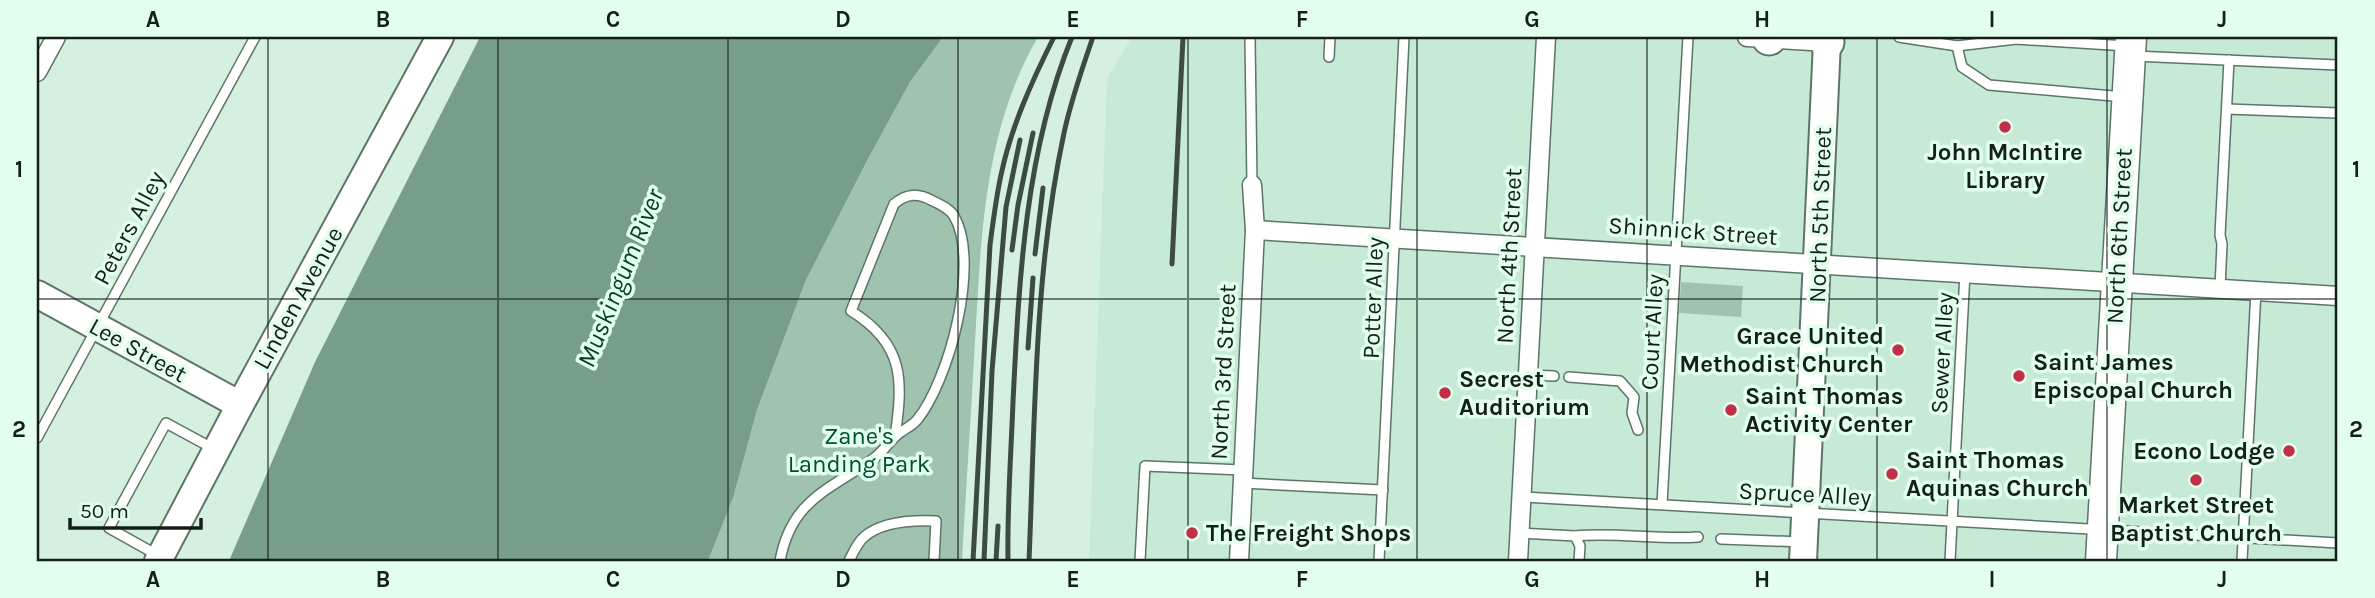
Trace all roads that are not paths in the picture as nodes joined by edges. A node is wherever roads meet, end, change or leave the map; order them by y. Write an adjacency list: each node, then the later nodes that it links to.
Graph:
1 (56, 37): 18 (street)
2 (255, 37): 34 (lane, Peters Alley)
3 (440, 37): 38 (main road, Linden Avenue)
4 (1250, 37): 22 (lane)
5 (1330, 37): 15 (lane)
6 (1404, 37): 24 (lane, Potter Alley)
7 (1546, 37): 25 (street, North 4th Street)
8 (1689, 37): 26 (lane, Court Alley)
9 (1762, 37): 11 (street)
10 (1899, 37): 13 (lane)
11 (1827, 38): 27 (main road, North 5th Street)
12 (2014, 38): 13 (lane); 14 (lane)
13 (1957, 46): 19 (lane)
14 (2129, 46): 16 (lane); 19 (main road, North 6th Street)
15 (1329, 57)
16 (2229, 60): 17 (lane); 20 (lane)
17 (2338, 65)
18 (37, 72)
19 (2127, 97): 29 (main road, North 6th Street)
20 (2227, 109): 21 (lane); 30 (lane)
21 (2338, 113)
22 (1252, 185): 23 (street, North 3rd Street)
23 (1255, 230): 24 (street, Shinnick Street); 43 (street, North 3rd Street)
24 (1395, 238): 25 (street, Shinnick Street); 44 (lane, Potter Alley)
25 (1534, 246): 26 (street, Shinnick Street); 35 (street, North 4th Street)
26 (1675, 255): 27 (street, Shinnick Street); 46 (lane, Court Alley)
27 (1818, 264): 28 (street, Shinnick Street); 47 (main road, North 5th Street)
28 (1965, 272): 29 (street, Shinnick Street); 48 (lane, Sewer Alley)
29 (2116, 282): 30 (street, Shinnick Street); 49 (main road, North 6th Street)
30 (2220, 288): 31 (street, Shinnick Street)
31 (2256, 290): 33 (street, Shinnick Street); 53 (lane)
32 (37, 295): 34 (main road, Lee Street)
33 (2338, 296)
34 (97, 327): 38 (main road, Lee Street); 41 (lane, Peters Alley)
35 (1528, 375): 36 (lane); 45 (street, North 4th Street)
36 (1554, 376)
37 (1569, 377): 39 (lane)
38 (240, 405): 42 (main road, Linden Avenue)
39 (1638, 430)
40 (895, 437): 40 (lane); 58 (lane)
41 (37, 438)
42 (216, 451): 57 (main road, Linden Avenue); 57 (lane)
43 (1242, 477): 44 (lane); 61 (lane); 62 (street, North 3rd Street)
44 (1382, 490): 63 (lane, Potter Alley)
45 (1522, 496): 46 (lane, Spruce Alley); 50 (street, North 4th Street)
46 (1662, 504): 47 (lane, Spruce Alley)
47 (1805, 514): 48 (lane, Spruce Alley); 56 (main road, North 5th Street)
48 (1951, 521): 49 (lane, Spruce Alley); 66 (lane, Sewer Alley)
49 (2102, 529): 53 (lane, Spruce Alley); 67 (main road, North 6th Street)
50 (1520, 533): 51 (lane); 64 (street, North 4th Street)
51 (1575, 536): 52 (lane); 65 (lane)
52 (1698, 537)
53 (2245, 537): 55 (lane, Spruce Alley); 68 (lane)
54 (1721, 538): 56 (lane)
55 (2338, 542)
56 (1803, 552)
57 (159, 559)
58 (780, 561)
59 (849, 561): 60 (lane)
60 (934, 561)
61 (1140, 561)
62 (1239, 561)
63 (1379, 561)
64 (1518, 561)
65 (1579, 561)
66 (1950, 561)
67 (2101, 561)
68 (2242, 561)

